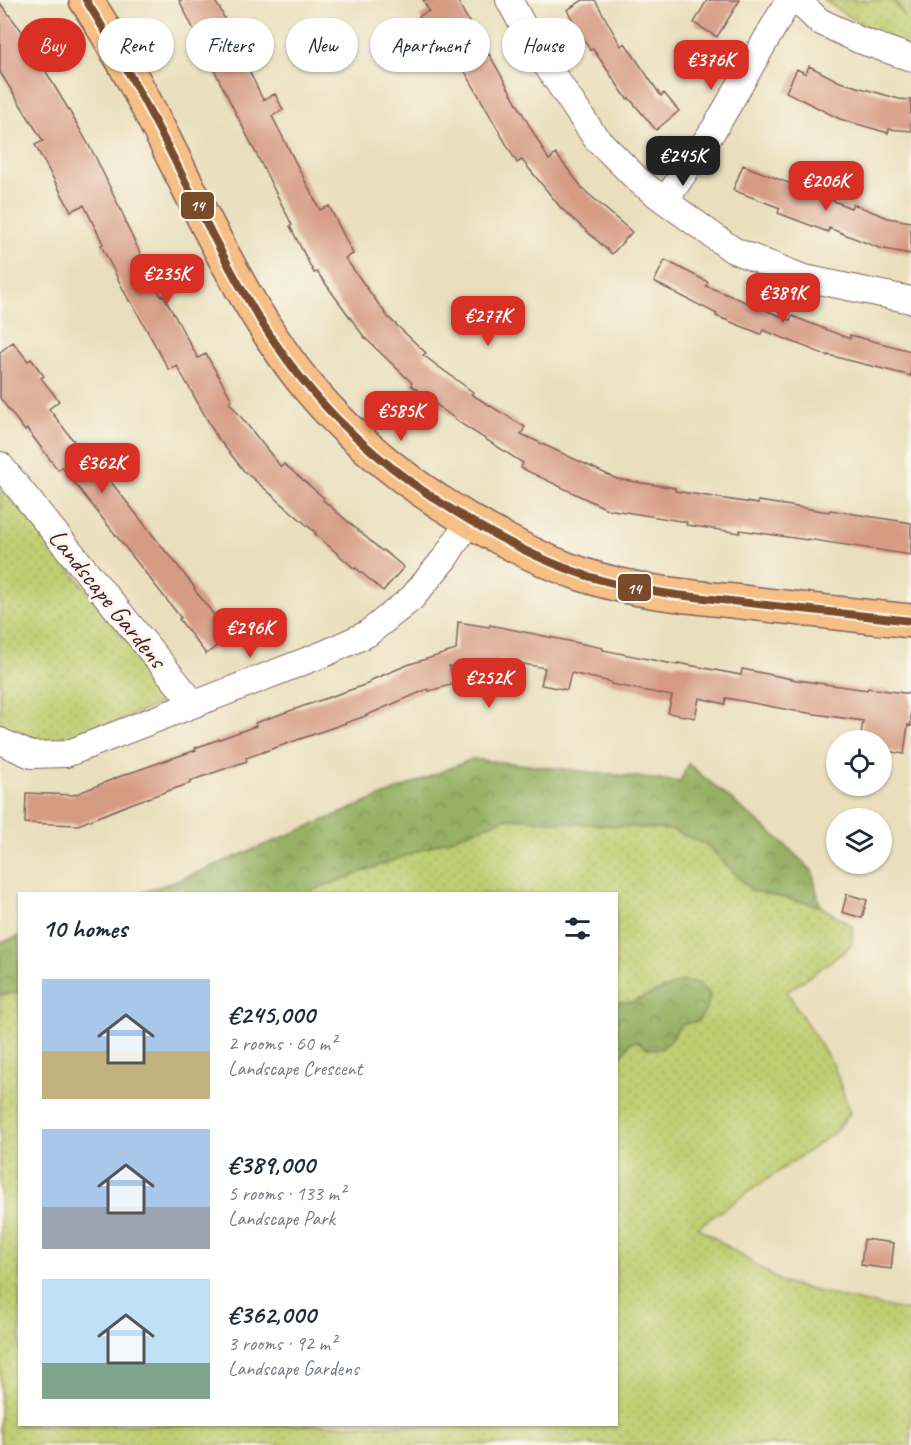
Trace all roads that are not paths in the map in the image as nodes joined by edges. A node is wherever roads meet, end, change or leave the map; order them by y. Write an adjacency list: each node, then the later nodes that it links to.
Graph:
1 (86, 0): 9 (main road)
2 (509, 0): 6 (street)
3 (789, 0): 6 (street)
4 (797, 0): 5 (street)
5 (911, 58)
6 (665, 201): 7 (street)
7 (911, 300)
8 (0, 465): 11 (street, Landscape Gardens)
9 (469, 521): 10 (main road); 11 (street)
10 (911, 621)
11 (194, 704): 12 (street)
12 (0, 741)

